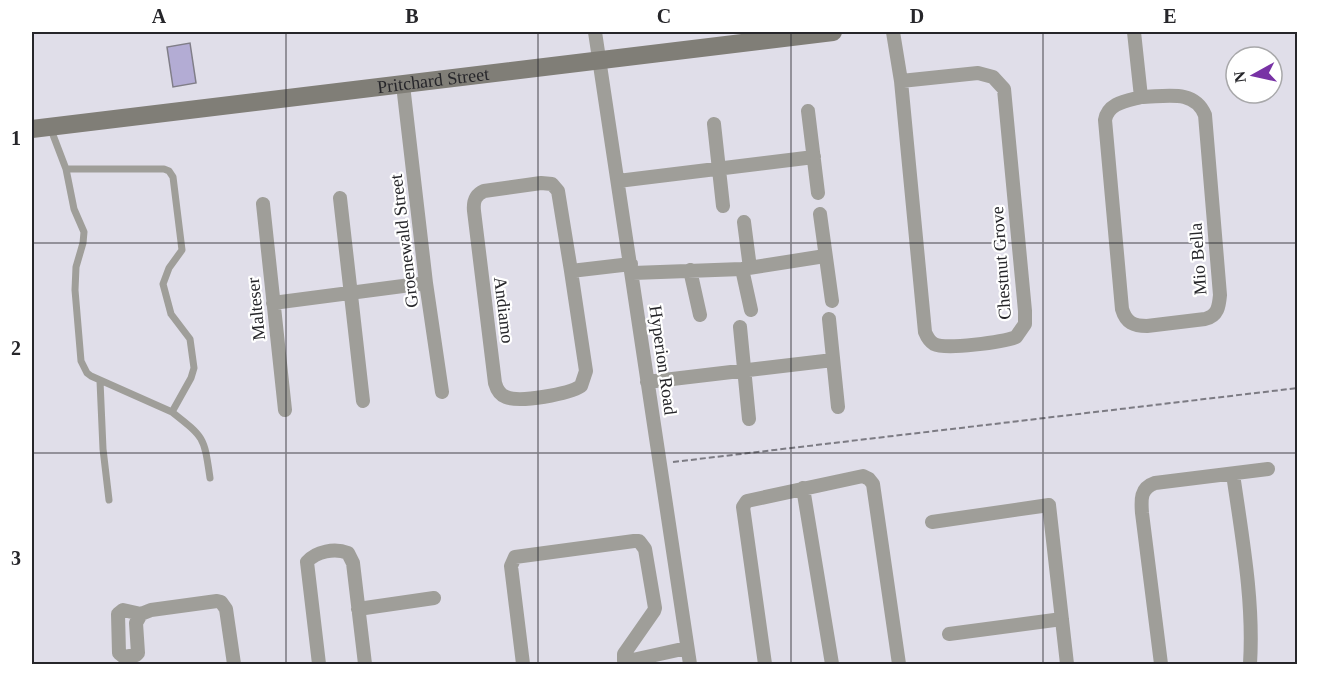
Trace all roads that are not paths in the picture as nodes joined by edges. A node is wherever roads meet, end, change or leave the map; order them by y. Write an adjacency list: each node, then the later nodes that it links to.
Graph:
1 (595, 32): 5 (street, Hyperion Road)
2 (833, 32): 5 (street, Pritchard Street)
3 (893, 32): 6 (street, Chestnut Grove)
4 (1134, 32): 8 (street)
5 (600, 61): 7 (street, Pritchard Street); 15 (street, Hyperion Road)
6 (901, 81): 6 (street, Chestnut Grove)
7 (404, 85): 11 (street, Pritchard Street); 27 (street, Groenewald Street)
8 (1141, 97): 8 (street, Mio Bella)
9 (808, 111): 12 (street)
10 (714, 124): 14 (street)
11 (41, 128): 13 (lane)
12 (814, 157): 14 (street); 16 (street)
13 (66, 169): 37 (lane); 43 (lane)
14 (719, 169): 15 (street); 19 (street)
15 (618, 181): 23 (street, Hyperion Road)
16 (818, 193)
17 (340, 198): 28 (street)
18 (262, 204): 30 (street, Malteser)
19 (723, 206)
20 (820, 214): 22 (street)
21 (744, 222): 24 (street)
22 (825, 256): 24 (street); 29 (street)
23 (632, 268): 25 (street); 26 (street); 38 (street, Hyperion Road)
24 (746, 268): 25 (street); 31 (street)
25 (690, 270): 32 (street)
26 (571, 271): 26 (street, Andiamo)
27 (426, 283): 28 (street); 39 (street, Groenewald Street)
28 (352, 292): 30 (street); 40 (street)
29 (832, 301)
30 (273, 303): 42 (street, Malteser)
31 (751, 310)
32 (700, 315)
33 (829, 319): 35 (street)
34 (740, 327): 36 (street)
35 (833, 360): 36 (street); 41 (street)
36 (743, 369): 38 (street); 44 (street)
37 (100, 381): 43 (lane); 49 (lane)
38 (647, 382): 56 (street, Hyperion Road)
39 (442, 392)
40 (363, 401)
41 (838, 407)
42 (285, 410)
43 (172, 412): 47 (lane)
44 (749, 419)
45 (1268, 469): 46 (street)
46 (1233, 474): 67 (street); 68 (street)
47 (210, 478)
48 (803, 488): 63 (street); 64 (street); 65 (street)
49 (109, 500)
50 (932, 522): 54 (street)
51 (434, 598): 52 (street)
52 (358, 609): 59 (street); 60 (street)
53 (141, 614): 58 (street)
54 (1062, 619): 55 (street); 66 (street)
55 (949, 634)
56 (687, 648): 57 (street); 62 (street, Hyperion Road)
57 (626, 663): 61 (street)
58 (234, 664)
59 (319, 664)
60 (365, 664)
61 (523, 664)
62 (690, 664)
63 (765, 664)
64 (832, 664)
65 (899, 664)
66 (1067, 664)
67 (1161, 664)
68 (1250, 664)

